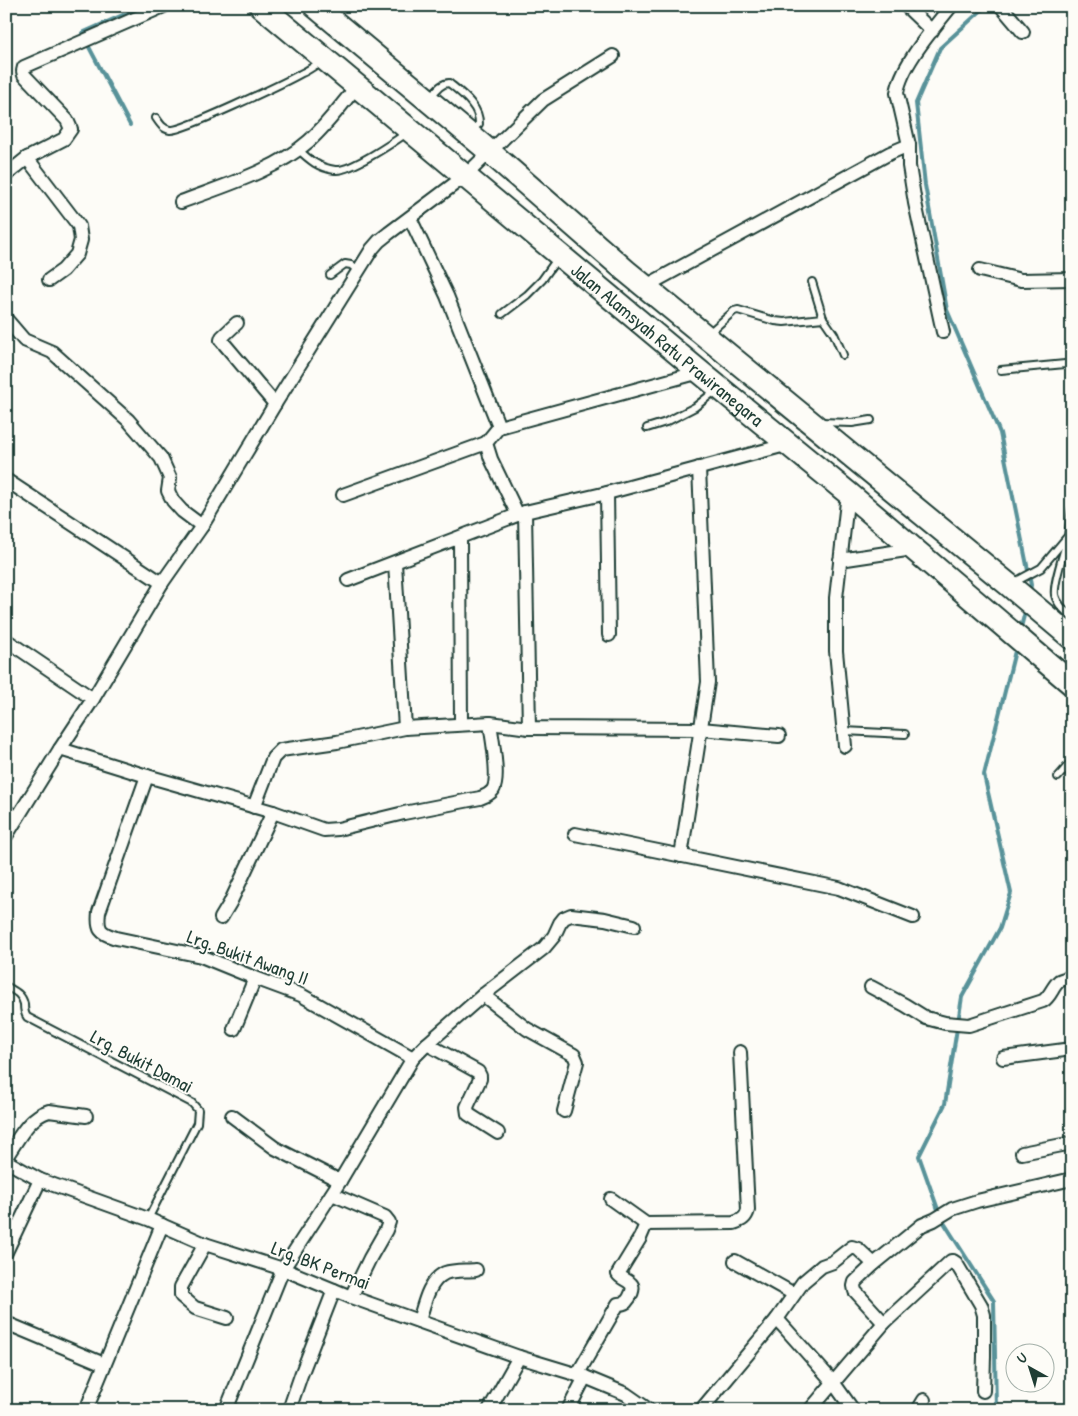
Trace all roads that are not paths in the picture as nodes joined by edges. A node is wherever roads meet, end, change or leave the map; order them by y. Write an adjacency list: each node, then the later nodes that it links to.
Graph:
1 (164, 6): 17 (street)
2 (261, 6): 10 (highway, Jalan Alamsyah Ratu Prawiranegara)
3 (315, 6): 16 (highway, Jalan Alamsyah Ratu Prawiranegara)
4 (906, 6): 7 (street)
5 (951, 6): 7 (street)
6 (1001, 6): 8 (street)
7 (932, 31): 14 (street)
8 (1023, 32)
9 (613, 56): 16 (street)
10 (325, 59): 11 (highway, Jalan Alamsyah Ratu Prawiranegara); 12 (lane)
11 (357, 86): 13 (highway, Jalan Alamsyah Ratu Prawiranegara); 15 (street)
12 (156, 118)
13 (411, 130): 15 (lane); 19 (highway, Jalan Alamsyah Ratu Prawiranegara)
14 (909, 145): 29 (street); 34 (street)
15 (298, 149): 20 (street)
16 (489, 151): 19 (street); 29 (highway, Jalan Alamsyah Ratu Prawiranegara)
17 (27, 158): 18 (street); 27 (street)
18 (6, 175)
19 (465, 176): 21 (street); 22 (highway, Jalan Alamsyah Ratu Prawiranegara)
20 (181, 202)
21 (410, 218): 24 (street); 44 (street)
22 (560, 255): 30 (lane); 39 (highway, Jalan Alamsyah Ratu Prawiranegara)
23 (980, 270): 26 (street)
24 (358, 271): 25 (lane); 41 (street)
25 (330, 275)
26 (1072, 278)
27 (49, 280)
28 (812, 282): 31 (lane)
29 (646, 286): 35 (highway, Jalan Alamsyah Ratu Prawiranegara)
30 (502, 314)
31 (823, 318): 35 (lane); 36 (lane)
32 (6, 319): 55 (street)
33 (237, 323): 41 (street)
34 (943, 332)
35 (706, 336): 43 (highway, Jalan Alamsyah Ratu Prawiranegara)
36 (843, 355)
37 (1072, 368): 38 (lane)
38 (1000, 370)
39 (700, 372): 40 (highway, Jalan Alamsyah Ratu Prawiranegara); 44 (street)
40 (719, 388): 45 (lane); 47 (highway, Jalan Alamsyah Ratu Prawiranegara)
41 (275, 404): 55 (street)
42 (871, 420): 43 (lane)
43 (811, 422): 63 (highway, Jalan Alamsyah Ratu Prawiranegara)
44 (499, 427): 46 (street)
45 (647, 428)
46 (486, 443): 52 (street); 54 (street)
47 (789, 444): 48 (street); 51 (highway, Jalan Alamsyah Ratu Prawiranegara)
48 (699, 468): 50 (street); 73 (street)
49 (6, 480): 62 (street)
50 (607, 493): 54 (street); 65 (street)
51 (848, 493): 58 (highway, Jalan Alamsyah Ratu Prawiranegara); 59 (street)
52 (343, 495)
53 (1072, 509): 56 (lane)
54 (521, 514): 57 (street); 72 (street)
55 (202, 526): 62 (street)
56 (1068, 536): 63 (lane); 64 (lane)
57 (460, 538): 60 (street); 70 (street)
58 (913, 549): 59 (street); 67 (highway, Jalan Alamsyah Ratu Prawiranegara)
59 (840, 560): 74 (street)
60 (394, 563): 61 (street); 71 (street)
61 (348, 580)
62 (162, 583): 68 (street)
63 (1017, 586): 64 (highway, Jalan Alamsyah Ratu Prawiranegara)
64 (1066, 627)
65 (609, 635)
66 (6, 640): 68 (street)
67 (1072, 684)
68 (93, 700): 78 (street)
69 (490, 723): 70 (street); 72 (street); 83 (street)
70 (461, 724): 71 (street)
71 (405, 728): 82 (street)
72 (529, 728): 73 (street)
73 (701, 729): 76 (street); 87 (street)
74 (844, 731): 75 (lane); 77 (street)
75 (905, 734)
76 (780, 736)
77 (845, 746)
78 (60, 749): 80 (street); 84 (street)
79 (1072, 760): 81 (lane)
80 (147, 776): 82 (street); 92 (street, Lrg. Bukit Awang II)
81 (1058, 777)
82 (254, 807): 83 (street)
83 (273, 812): 89 (street)
84 (12, 815): 86 (street)
85 (575, 834): 87 (street)
86 (6, 836)
87 (681, 856): 88 (street)
88 (913, 917)
89 (221, 918)
90 (634, 926): 95 (street)
91 (1072, 977): 94 (street)
92 (255, 978): 96 (street); 100 (street, Lrg. Bukit Awang II)
93 (6, 986): 115 (lane, Lrg. Bukit Damai)
94 (871, 987)
95 (483, 995): 97 (street); 102 (street)
96 (234, 1029)
97 (427, 1044): 100 (street); 105 (street)
98 (1072, 1049): 101 (street)
99 (740, 1052): 116 (street)
100 (413, 1058): 112 (street)
101 (1003, 1058)
102 (564, 1111)
103 (86, 1116): 108 (street)
104 (232, 1116): 112 (street)
105 (498, 1133)
106 (1072, 1143): 107 (street)
107 (1022, 1153)
108 (6, 1157)
109 (6, 1162): 111 (street, Lrg. BK Permai)
110 (1072, 1179): 122 (street)
111 (40, 1180): 115 (street, Lrg. BK Permai); 118 (street)
112 (340, 1181): 113 (street)
113 (332, 1194): 123 (street); 127 (street)
114 (611, 1199): 116 (street)
115 (148, 1218): 117 (street, Lrg. BK Permai)
116 (646, 1224): 135 (street)
117 (162, 1225): 119 (street, Lrg. BK Permai); 134 (street)
118 (10, 1233): 120 (street)
119 (205, 1244): 123 (street, Lrg. BK Permai); 128 (street)
120 (6, 1252)
121 (734, 1262): 126 (street)
122 (874, 1264): 126 (street); 132 (street)
123 (283, 1269): 125 (street, Lrg. BK Permai); 139 (street)
124 (476, 1270): 130 (street)
125 (334, 1290): 127 (street, Lrg. BK Permai); 140 (street)
126 (794, 1294): 129 (street)
127 (351, 1297): 130 (street, Lrg. BK Permai)
128 (228, 1318)
129 (777, 1319): 136 (street); 144 (street)
130 (420, 1321): 133 (street, Lrg. BK Permai)
131 (6, 1323): 134 (street)
132 (884, 1323): 136 (street); 137 (street)
133 (519, 1357): 135 (street, Lrg. BK Permai); 141 (street)
134 (104, 1364): 138 (street)
135 (581, 1376): 142 (street); 143 (street, Lrg. BK Permai)
136 (833, 1382): 145 (street); 146 (street)
137 (983, 1391)
138 (86, 1410)
139 (226, 1410)
140 (289, 1410)
141 (489, 1410)
142 (568, 1410)
143 (649, 1410)
144 (701, 1410)
145 (810, 1410)
146 (853, 1410)

